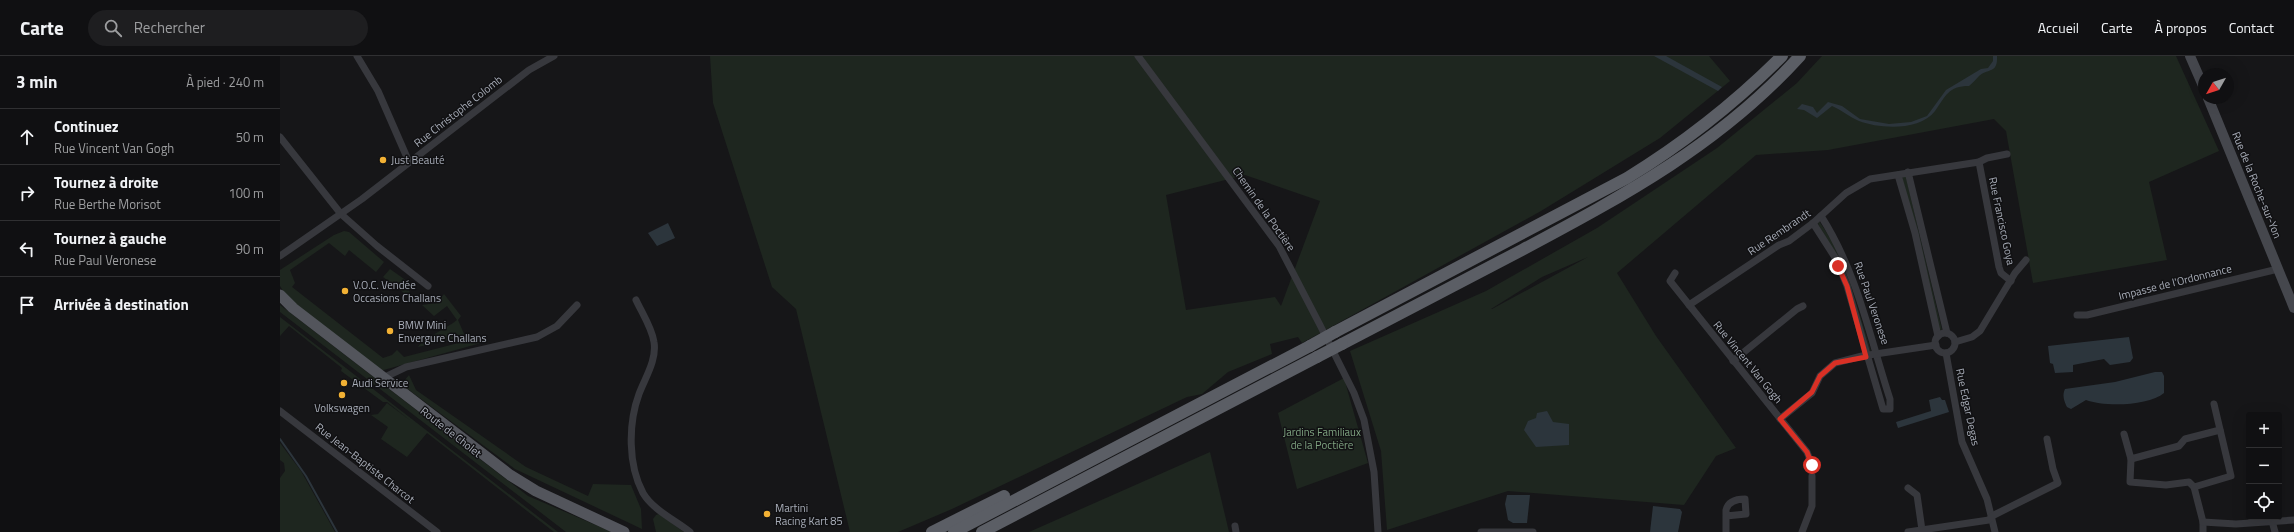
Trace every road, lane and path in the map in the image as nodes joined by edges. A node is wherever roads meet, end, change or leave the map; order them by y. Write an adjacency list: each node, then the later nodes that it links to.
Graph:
1 (357, 56): 11 (street)
2 (554, 56): 11 (street, Rue Christophe Colomb)
3 (1138, 56): 66 (street, Chemin de la Poctière)
4 (1782, 56): 49 (highway, bridge)
5 (1800, 56): 58 (highway, bridge)
6 (2190, 56): 7 (main road)
7 (2198, 74)
8 (2211, 104): 19 (main road, Rue de la Roche-sur-Yon)
9 (280, 137): 14 (street)
10 (2007, 154): 12 (street, Rue Rembrandt)
11 (409, 162): 14 (street, Rue Christophe Colomb)
12 (1979, 162): 13 (street, Rue Rembrandt); 21 (street, Rue Francisco Goya)
13 (1903, 174): 15 (street, Rue Rembrandt); 32 (street); 33 (street)
14 (341, 214): 17 (street, Rue Christophe Colomb); 22 (street)
15 (1821, 216): 16 (street, Rue Rembrandt); 37 (street, Rue Paul Veronese)
16 (1813, 223): 27 (street, Rue Rembrandt); 38 (street, Rue Paul Veronese)
17 (280, 256)
18 (2026, 260): 21 (street)
19 (2278, 268): 30 (main road, Rue de la Roche-sur-Yon); 31 (street, Impasse de l'Ordonnance)
20 (1675, 273): 27 (street, Rue Vincent Van Gogh)
21 (2011, 281): 34 (street)
22 (428, 286)
23 (280, 295): 29 (main road, Route de Cholet)
24 (636, 300): 62 (street)
25 (280, 302): 29 (main road, Route de Cholet)
26 (577, 304): 40 (street)
27 (1689, 305): 39 (street, Rue Vincent Van Gogh)
28 (1803, 306): 39 (street)
29 (293, 308): 40 (main road, Route de Cholet)
30 (2294, 308)
31 (2077, 315)
32 (1947, 333): 33 (street); 34 (street)
33 (1938, 336): 35 (street)
34 (1955, 342): 36 (street)
35 (1936, 345): 36 (street); 37 (street)
36 (1946, 353): 54 (street, Rue Edgar Degas)
37 (1878, 355): 38 (street); 38 (street, Rue Paul Veronese)
38 (1866, 357): 43 (street)
39 (1733, 361): 43 (street, Rue Vincent Van Gogh)
40 (383, 378): 61 (main road, Route de Cholet)
41 (2214, 404): 44 (street)
42 (280, 411): 60 (street, Rue Jean-Baptiste Charcot)
43 (1780, 419): 48 (street, Rue Vincent Van Gogh)
44 (2220, 430): 47 (street); 51 (street)
45 (2124, 434): 47 (street)
46 (2047, 440): 54 (street)
47 (2130, 459): 51 (street)
48 (1812, 465)
49 (1069, 472): 63 (highway); 64 (highway)
50 (1812, 476): 70 (street)
51 (2194, 487): 56 (street)
52 (1908, 488): 59 (street)
53 (1726, 516): 69 (street)
54 (1992, 516): 59 (street); 72 (street, Rue Edgar Degas)
55 (2294, 520): 57 (street)
56 (2203, 522): 57 (street); 73 (street)
57 (2272, 522): 74 (street)
58 (990, 528): 65 (highway)
59 (1922, 530): 71 (street)
60 (437, 532)
61 (624, 532)
62 (690, 532)
63 (932, 532)
64 (954, 532)
65 (982, 532)
66 (1378, 532)
67 (1481, 532): 68 (street)
68 (1533, 532)
69 (1726, 532)
70 (1802, 532)
71 (1908, 532)
72 (1995, 532)
73 (2203, 532)
74 (2275, 532)

